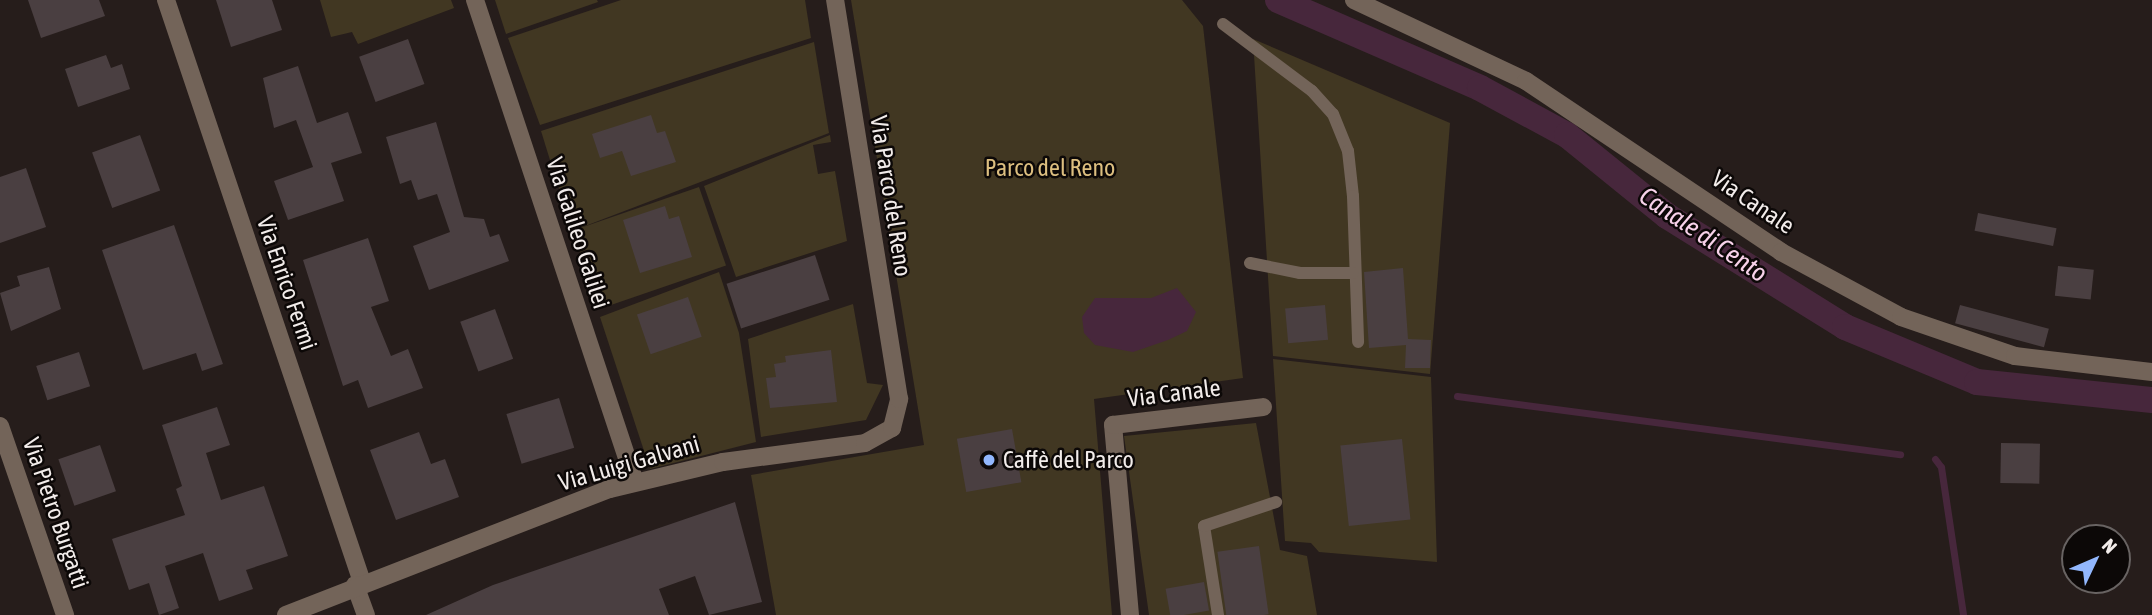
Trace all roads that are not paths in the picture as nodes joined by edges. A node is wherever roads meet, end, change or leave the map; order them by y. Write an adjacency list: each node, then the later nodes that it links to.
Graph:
1 (166, 0): 15 (street, Via Enrico Fermi)
2 (475, 0): 13 (street, Via Galileo Galilei)
3 (835, 0): 10 (street, Via Parco del Reno)
4 (1354, 0): 9 (street, Via Canale)
5 (1223, 24): 7 (lane)
6 (1250, 263): 7 (lane)
7 (1353, 273): 8 (lane)
8 (1358, 342)
9 (2152, 372)
10 (899, 399): 13 (street, Via Luigi Galvani)
11 (1263, 407): 19 (street, Via Canale)
12 (0, 426): 16 (street, Via Pietro Burgatti)
13 (635, 482): 15 (street, Via Luigi Galvani)
14 (1276, 502): 20 (lane)
15 (359, 584): 17 (street, Via Luigi Galvani); 18 (street)
16 (65, 615)
17 (286, 615)
18 (366, 615)
19 (1130, 615)
20 (1218, 615)

